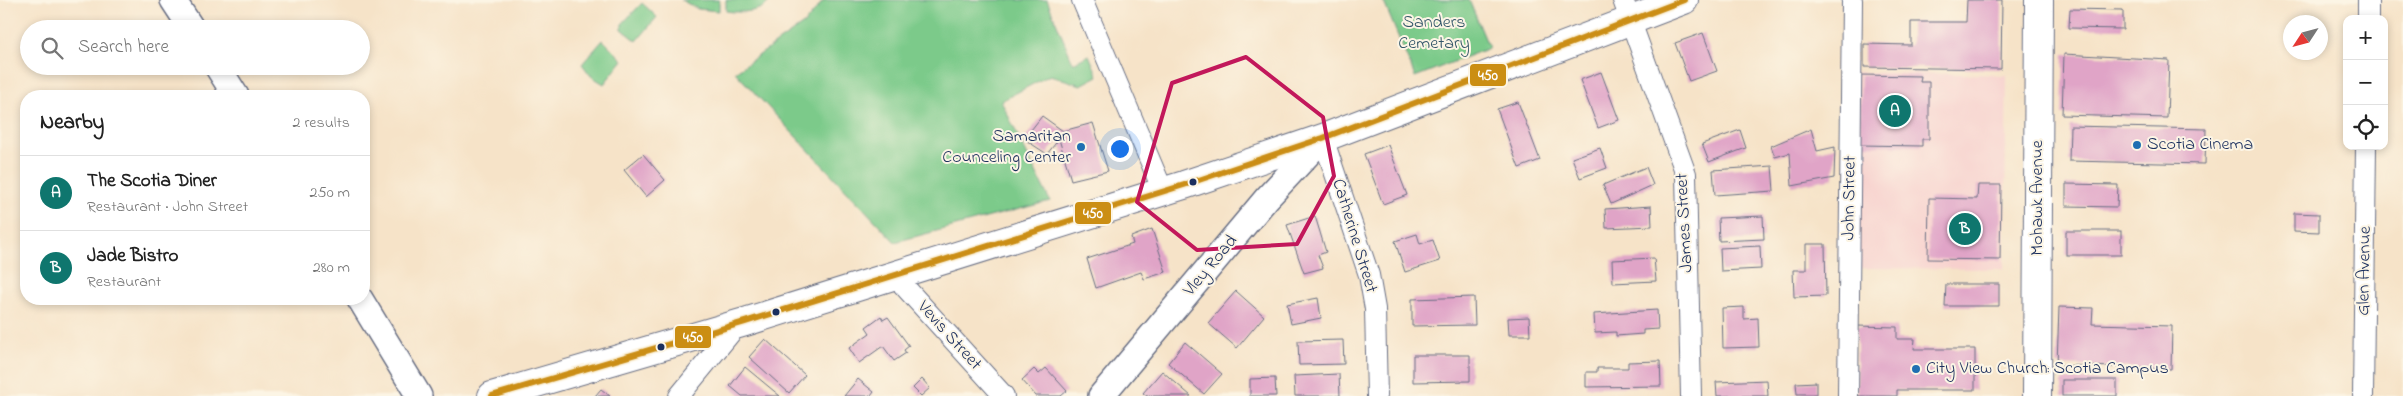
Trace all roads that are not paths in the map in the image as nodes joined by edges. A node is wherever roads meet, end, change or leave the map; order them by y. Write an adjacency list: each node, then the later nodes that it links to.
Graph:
1 (173, 0): 9 (street)
2 (1082, 0): 14 (street)
3 (1684, 0): 7 (main road)
4 (1852, 0): 25 (street, John Street)
5 (2038, 0): 26 (main road, Mohawk Avenue)
6 (2368, 0): 8 (street)
7 (1627, 10): 12 (main road); 24 (street, James Street)
8 (2368, 15)
9 (186, 20)
10 (223, 75): 11 (street)
11 (232, 90)
12 (1323, 138): 14 (main road); 22 (street, Vley Road); 23 (street, Catherine Street)
13 (2366, 150): 27 (street, Glen Avenue)
14 (1163, 191): 15 (main road)
15 (894, 275): 17 (main road); 21 (street, Vevis Street)
16 (364, 305): 18 (street)
17 (738, 324): 19 (main road); 20 (street)
18 (419, 396)
19 (492, 396)
20 (679, 396)
21 (1004, 396)
22 (1101, 396)
23 (1376, 396)
24 (1691, 396)
25 (1848, 396)
26 (2037, 396)
27 (2363, 396)

